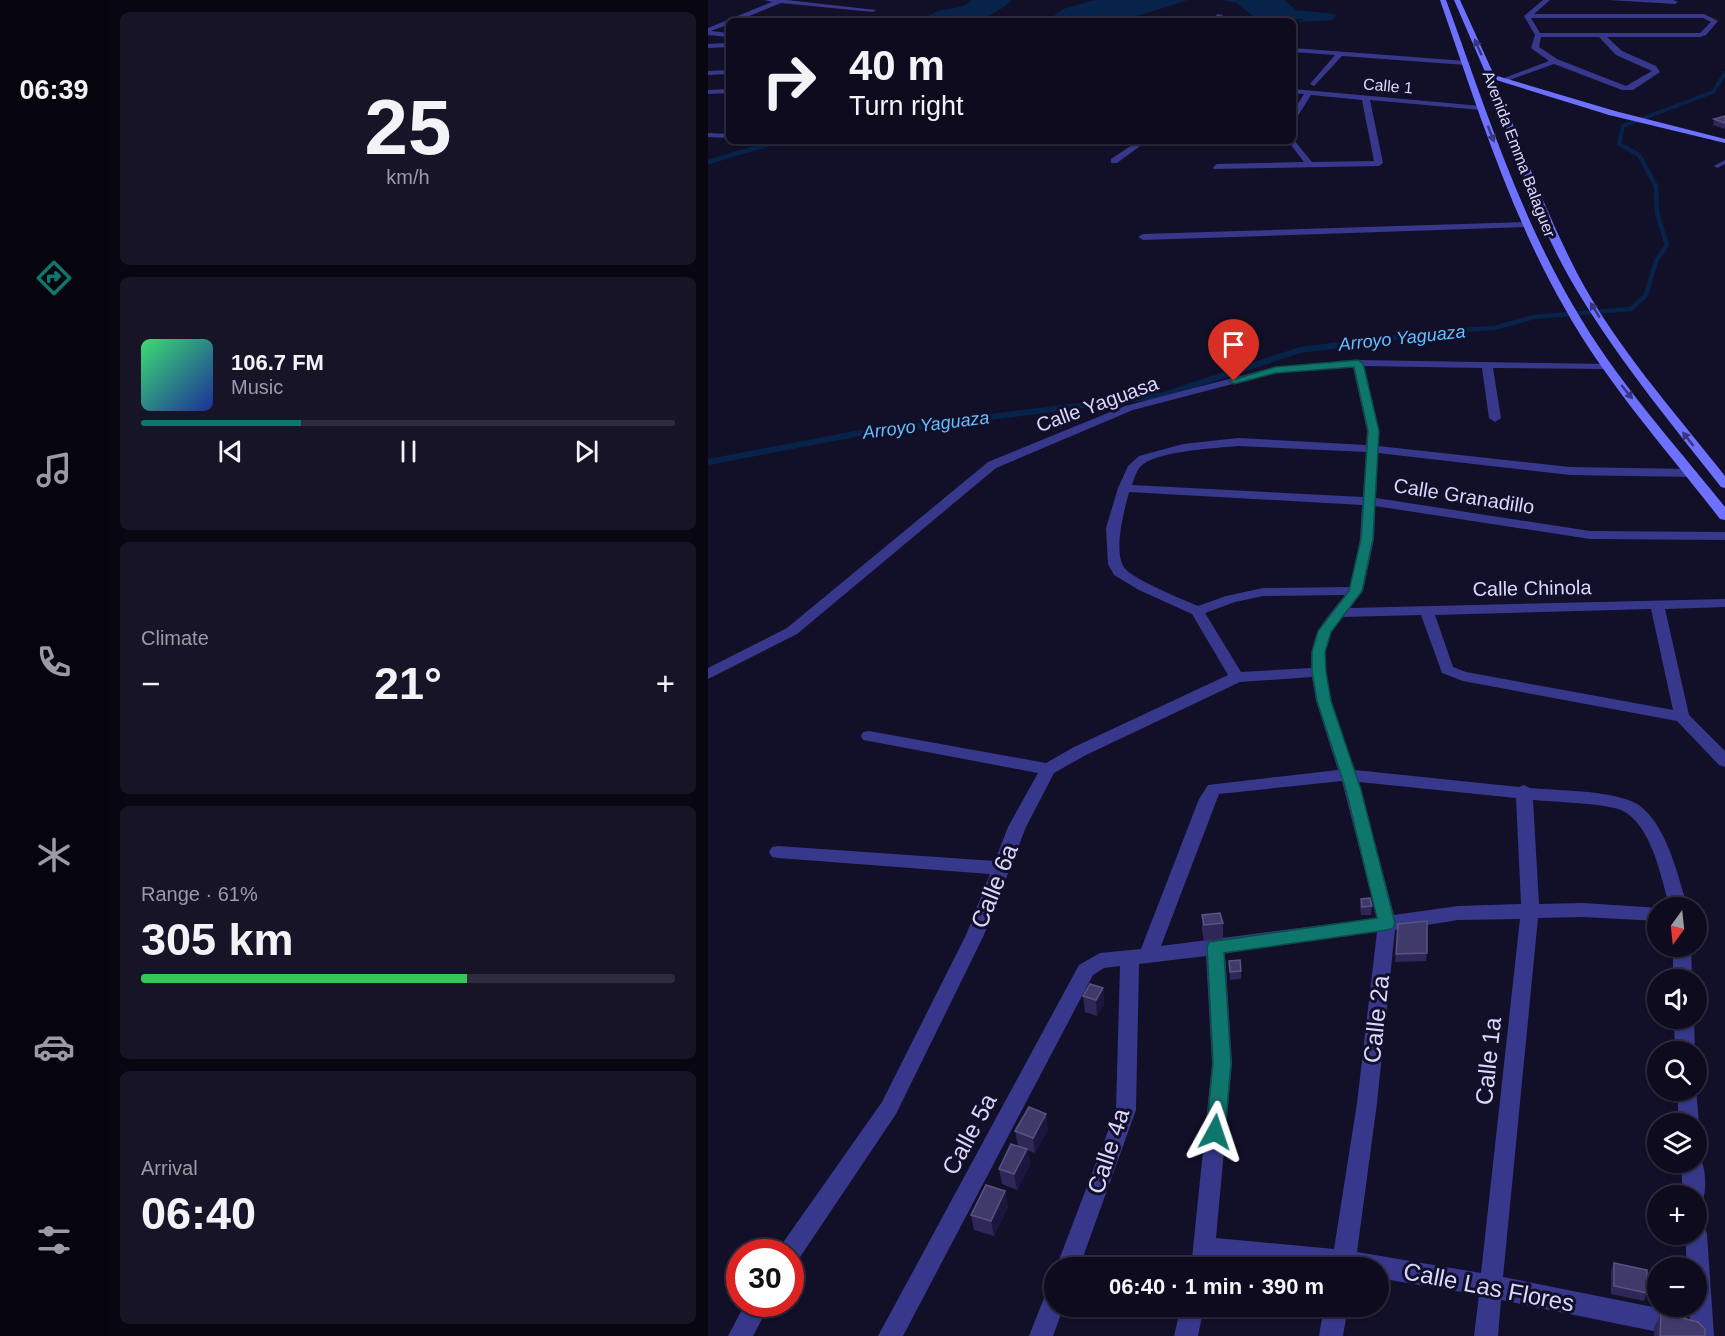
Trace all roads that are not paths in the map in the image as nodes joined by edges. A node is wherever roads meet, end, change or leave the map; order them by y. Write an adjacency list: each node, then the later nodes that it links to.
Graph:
1 (767, 0): 6 (street)
2 (1443, 0): 23 (street, Avenida Emma Balaguer)
3 (1457, 0): 27 (street, Avenida Emma Balaguer, one-way to 3)
4 (1547, 0): 10 (street)
5 (1611, 0): 7 (street)
6 (780, 1): 8 (street); 11 (street)
7 (1675, 2)
8 (873, 10)
9 (1220, 15): 12 (street)
10 (1527, 16): 16 (street); 17 (street)
11 (738, 18)
12 (1216, 18)
13 (726, 23): 14 (street)
14 (708, 32): 15 (street)
15 (726, 35)
16 (1538, 35): 17 (street); 22 (street)
17 (1602, 35): 22 (street)
18 (726, 45): 19 (street)
19 (708, 46)
20 (1296, 50): 21 (street)
21 (1341, 53): 23 (street); 30 (street)
22 (1554, 61): 28 (street)
23 (1466, 63): 26 (street, Avenida Emma Balaguer)
24 (726, 72): 25 (street)
25 (708, 73)
26 (1470, 74): 27 (street); 36 (street, Avenida Emma Balaguer)
27 (1491, 76): 28 (street); 48 (street, Avenida Emma Balaguer)
28 (1507, 80): 40 (street)
29 (1296, 82): 30 (street)
30 (1314, 84): 36 (street)
31 (1296, 91): 34 (street, Calle 1)
32 (708, 92): 33 (street)
33 (726, 92)
34 (1309, 92): 35 (street, Calle 1); 37 (street)
35 (1366, 98): 36 (street, Calle 1); 45 (street)
36 (1480, 103): 49 (street, Avenida Emma Balaguer, one-way to 49)
37 (1296, 112)
38 (708, 135): 39 (street)
39 (726, 136)
40 (1725, 141)
41 (1139, 144): 43 (street)
42 (1294, 144): 45 (street)
43 (1114, 161)
44 (1725, 162): 46 (lane)
45 (1311, 166): 47 (street)
46 (1717, 166)
47 (1217, 167)
48 (1533, 190): 49 (street); 58 (street, Avenida Emma Balaguer, one-way to 48)
49 (1513, 191): 50 (street, Avenida Emma Balaguer)
50 (1526, 225): 51 (street); 54 (street, Avenida Emma Balaguer)
51 (1143, 237)
52 (1358, 363): 53 (street, Calle Yaguasa); 56 (street); 70 (street, Calle Yaguasa)
53 (1487, 366): 54 (street, Calle Yaguasa); 55 (street)
54 (1606, 366): 57 (street, Avenida Emma Balaguer, one-way to 57)
55 (1495, 418)
56 (1372, 449): 57 (street); 59 (street); 60 (street)
57 (1692, 473): 61 (street, Avenida Emma Balaguer)
58 (1725, 484)
59 (1124, 488): 60 (street, Calle Granadillo); 66 (street)
60 (1369, 501): 62 (street, Calle Granadillo); 63 (street)
61 (1725, 516)
62 (1725, 536)
63 (1356, 591): 66 (street); 68 (street, Calle 2a)
64 (1725, 603): 65 (street, Calle Chinola)
65 (1657, 605): 67 (street, Calle Chinola); 72 (street)
66 (1197, 610): 71 (street)
67 (1426, 610): 68 (street, Calle Chinola); 72 (street)
68 (1340, 613): 69 (street, Calle 2a)
69 (1319, 672): 71 (street, Calle 6a); 76 (street, Calle 2a)
70 (708, 674)
71 (1237, 677): 75 (street, Calle 6a)
72 (1682, 717): 74 (street)
73 (869, 736): 75 (street)
74 (1725, 761)
75 (1048, 769): 79 (street, Calle 6a)
76 (1347, 775): 77 (street); 83 (street, Calle 2a); 85 (street, Calle 4a)
77 (1524, 791): 80 (street); 81 (street, Calle 1a)
78 (778, 852): 79 (street)
79 (999, 868): 86 (street, Calle 6a)
80 (1676, 897)
81 (1530, 910): 82 (street); 83 (street); 92 (street, Calle 1a)
82 (1647, 913)
83 (1387, 923): 84 (street); 90 (street, Calle 2a)
84 (1215, 947): 85 (street); 89 (street)
85 (1139, 957): 88 (street, Calle 4a); 99 (street, Calle 5a)
86 (799, 1239)
87 (1697, 1245): 97 (street)
88 (1071, 1257)
89 (1203, 1257)
90 (1344, 1257)
91 (1389, 1271): 92 (street, Calle Las Flores)
92 (1490, 1286): 97 (street, Calle Las Flores); 103 (street, Calle 1a)
93 (751, 1317): 98 (street)
94 (1048, 1317): 100 (street)
95 (1190, 1317): 101 (street)
96 (1334, 1317): 102 (street)
97 (1702, 1332)
98 (740, 1336)
99 (890, 1336)
100 (1041, 1336)
101 (1186, 1336)
102 (1331, 1336)
103 (1486, 1336)

